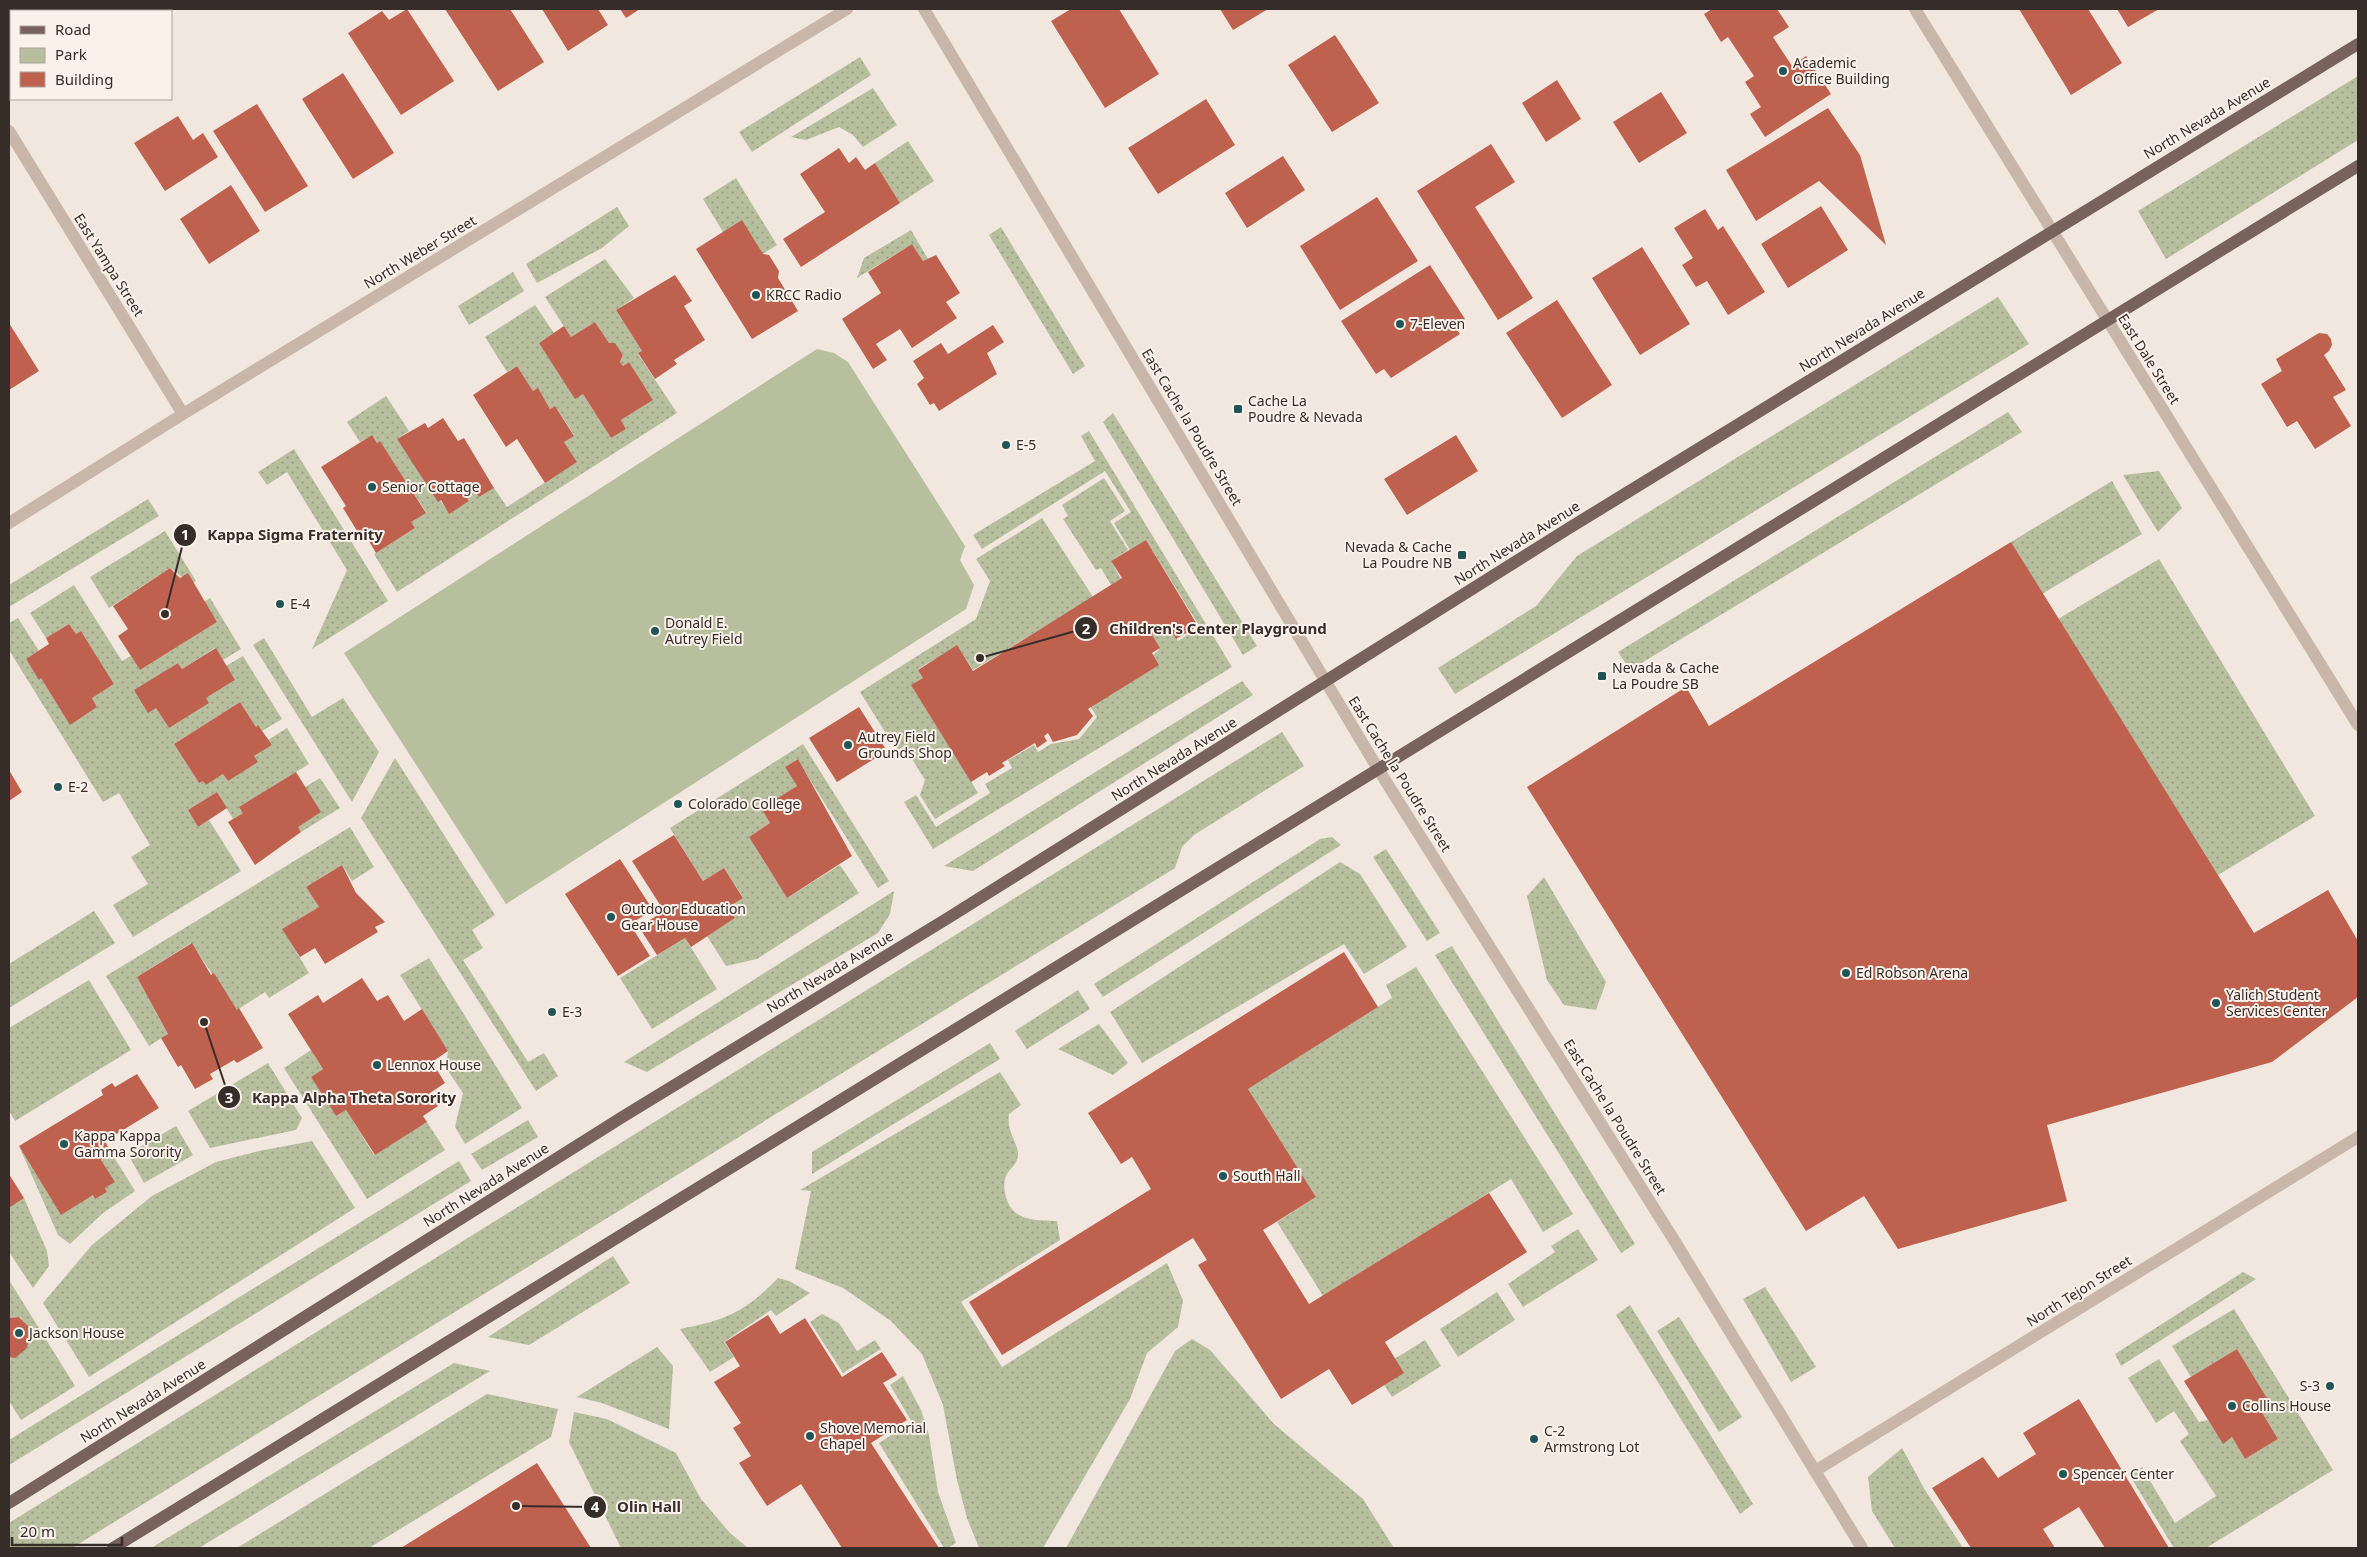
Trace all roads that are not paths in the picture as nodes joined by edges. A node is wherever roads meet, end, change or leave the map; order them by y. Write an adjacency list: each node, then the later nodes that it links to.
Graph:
1 (847, 9): 9 (street, North Weber Street)
2 (924, 9): 11 (street, East Cache la Poudre Street)
3 (1915, 9): 7 (street, East Dale Street)
4 (2358, 44): 7 (main road, North Nevada Avenue)
5 (9, 131): 9 (street, East Yampa Street)
6 (2358, 166): 8 (main road)
7 (2052, 230): 8 (street, East Dale Street); 11 (main road, North Nevada Avenue)
8 (2107, 321): 12 (street, East Dale Street); 13 (main road)
9 (183, 414): 10 (street, North Weber Street)
10 (9, 523)
11 (1324, 680): 13 (street, East Cache la Poudre Street); 16 (main road, North Nevada Avenue)
12 (2358, 725)
13 (1378, 769): 15 (street, East Cache la Poudre Street); 17 (main road)
14 (2358, 1137): 15 (street, North Tejon Street)
15 (1815, 1471): 18 (street, East Cache la Poudre Street)
16 (9, 1503)
17 (113, 1548)
18 (1862, 1548)

